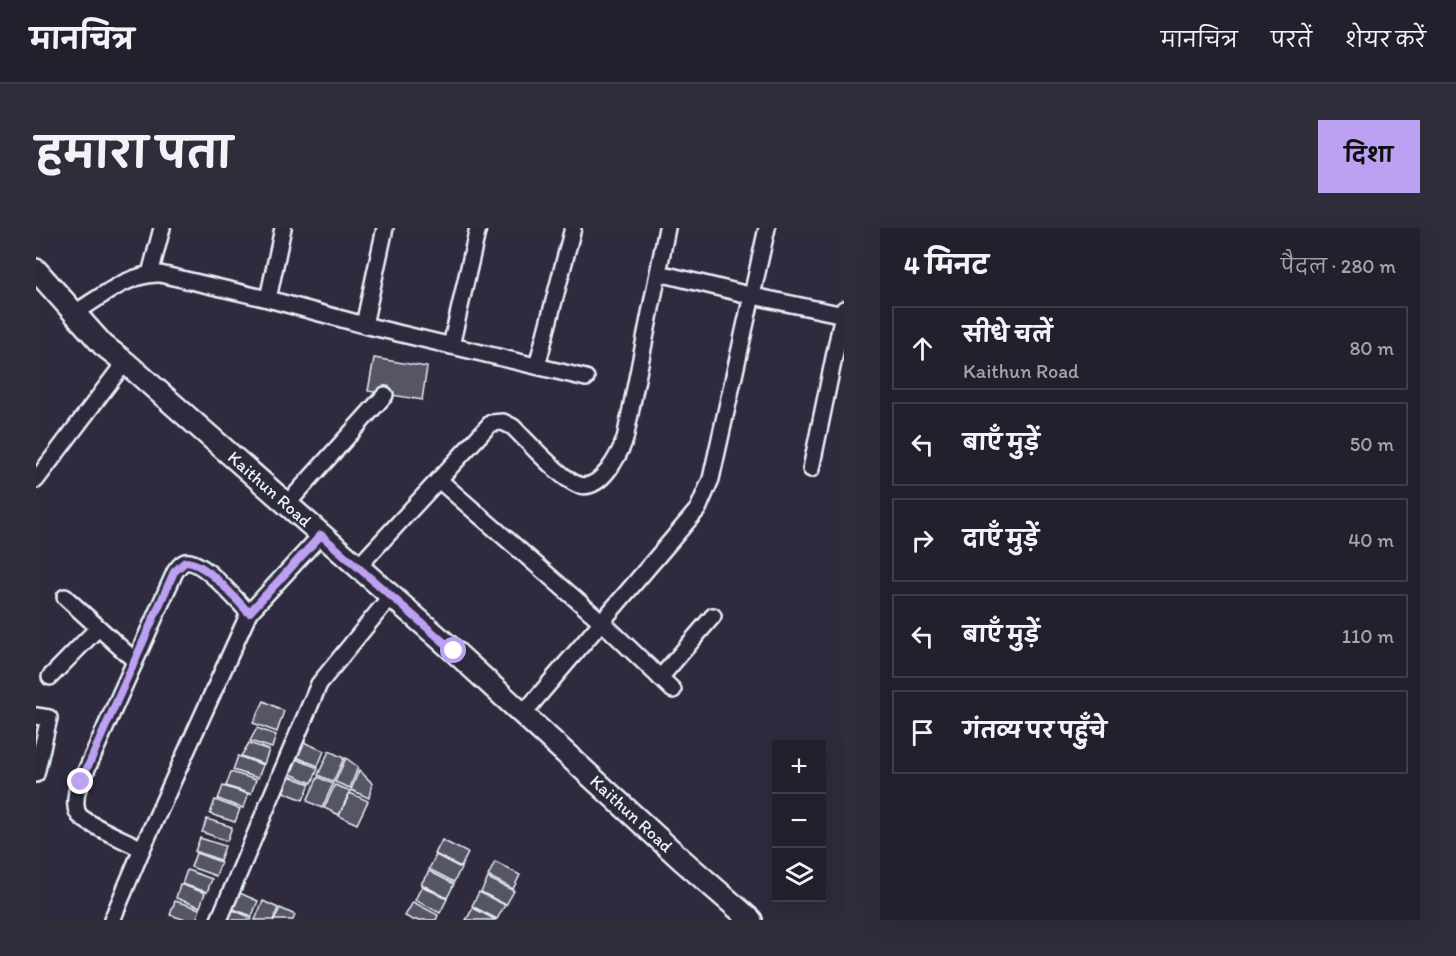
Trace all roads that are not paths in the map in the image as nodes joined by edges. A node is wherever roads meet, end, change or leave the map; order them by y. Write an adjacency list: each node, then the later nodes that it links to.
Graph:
1 (162, 228): 10 (street)
2 (283, 228): 12 (street)
3 (385, 228): 15 (street)
4 (478, 228): 16 (street)
5 (573, 228): 18 (street)
6 (667, 228): 9 (street)
7 (767, 228): 11 (street)
8 (36, 270): 14 (street, Kaithun Road)
9 (659, 273): 11 (street); 23 (street)
10 (150, 274): 12 (street); 14 (street)
11 (753, 296): 13 (street); 31 (street)
12 (268, 299): 15 (street)
13 (844, 313): 21 (street)
14 (73, 314): 17 (street, Kaithun Road)
15 (364, 325): 16 (street)
16 (451, 346): 18 (street)
17 (125, 362): 22 (street); 24 (street, Kaithun Road)
18 (537, 366): 19 (street)
19 (586, 378)
20 (385, 395): 24 (street)
21 (811, 470)
22 (36, 480)
23 (440, 481): 26 (street); 31 (street)
24 (287, 504): 25 (street, Kaithun Road)
25 (321, 535): 26 (street, Kaithun Road); 29 (street)
26 (358, 567): 28 (street, Kaithun Road)
27 (65, 597): 32 (street)
28 (390, 597): 37 (street, Kaithun Road); 42 (street)
29 (249, 613): 33 (street); 40 (street)
30 (713, 616): 35 (street)
31 (602, 622): 35 (street); 37 (street)
32 (98, 628): 33 (street); 34 (street)
33 (134, 660): 40 (street)
34 (50, 677)
35 (660, 678): 36 (street)
36 (673, 690)
37 (523, 714): 43 (street, Kaithun Road)
38 (36, 716): 39 (street)
39 (36, 774)
40 (142, 849): 41 (street)
41 (112, 920)
42 (219, 920)
43 (751, 920)

